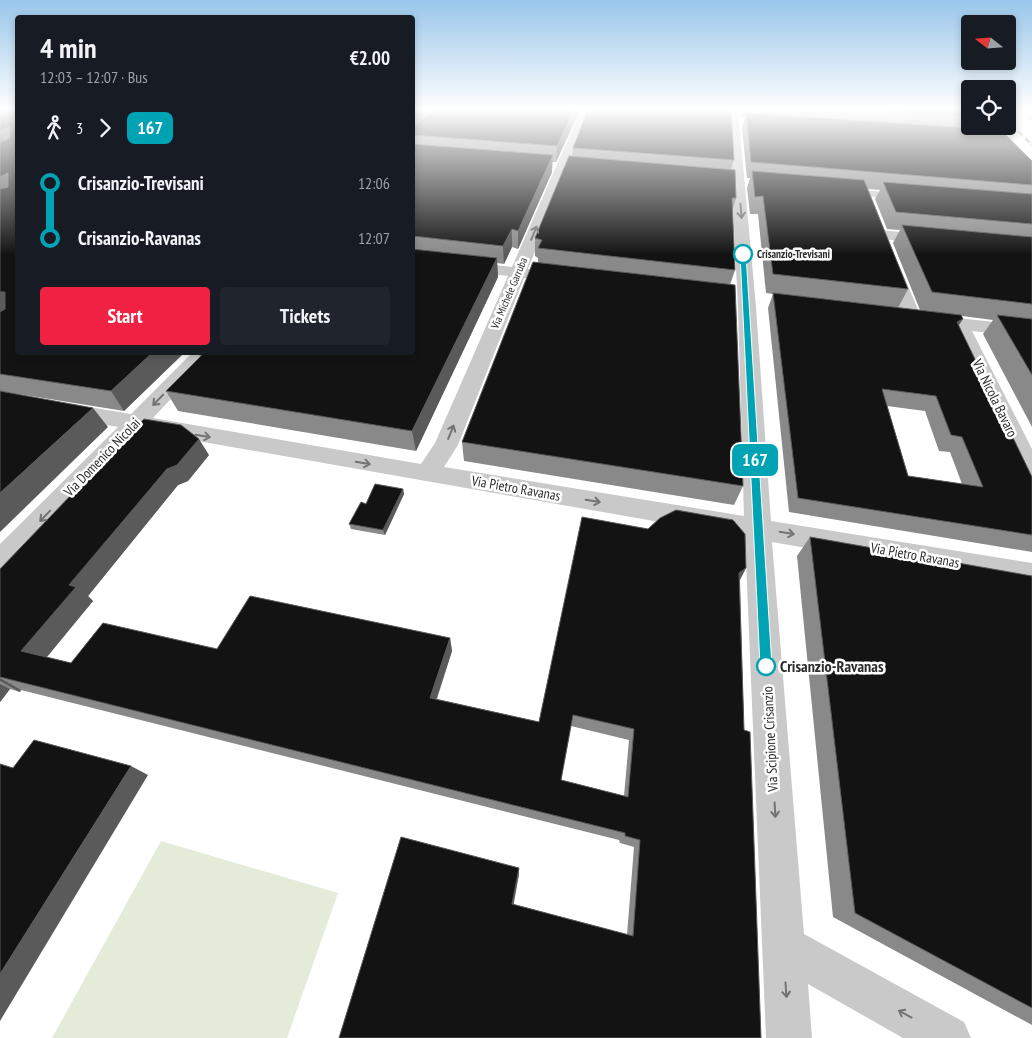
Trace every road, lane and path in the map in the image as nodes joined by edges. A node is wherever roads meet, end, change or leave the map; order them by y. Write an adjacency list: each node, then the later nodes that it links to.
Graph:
1 (565, 158): 11 (street, Via Michele Garruba, one-way to 1)
2 (739, 158): 22 (street, Via Scipione Crisanzio, one-way to 22)
3 (1022, 158): 4 (street)
4 (1032, 169)
5 (836, 191): 7 (street)
6 (913, 197): 7 (street)
7 (869, 206): 8 (street)
8 (880, 235): 9 (street); 14 (street)
9 (946, 241)
10 (415, 260): 11 (street)
11 (517, 272): 12 (street); 21 (street, Via Michele Garruba, one-way to 11)
12 (582, 280)
13 (893, 316): 14 (street)
14 (912, 318): 15 (street)
15 (959, 323): 16 (street); 20 (street, Via Nicola Bavaro)
16 (1032, 332)
17 (202, 355): 19 (street, Via Domenico Nicolai, one-way to 19)
18 (0, 399): 19 (street, Via Pietro Ravanas)
19 (135, 423): 21 (street, Via Pietro Ravanas, one-way to 21); 23 (street, Via Domenico Nicolai, one-way to 23)
20 (1032, 473)
21 (427, 474): 22 (street, Via Pietro Ravanas, one-way to 22)
22 (758, 528): 24 (street, Via Pietro Ravanas, one-way to 24); 25 (street, Via Scipione Crisanzio, one-way to 25)
23 (0, 562)
24 (1032, 576)
25 (783, 946): 26 (street, Via Scipione Crisanzio, one-way to 26); 27 (street, one-way to 25)
26 (789, 1038)
27 (948, 1038)

